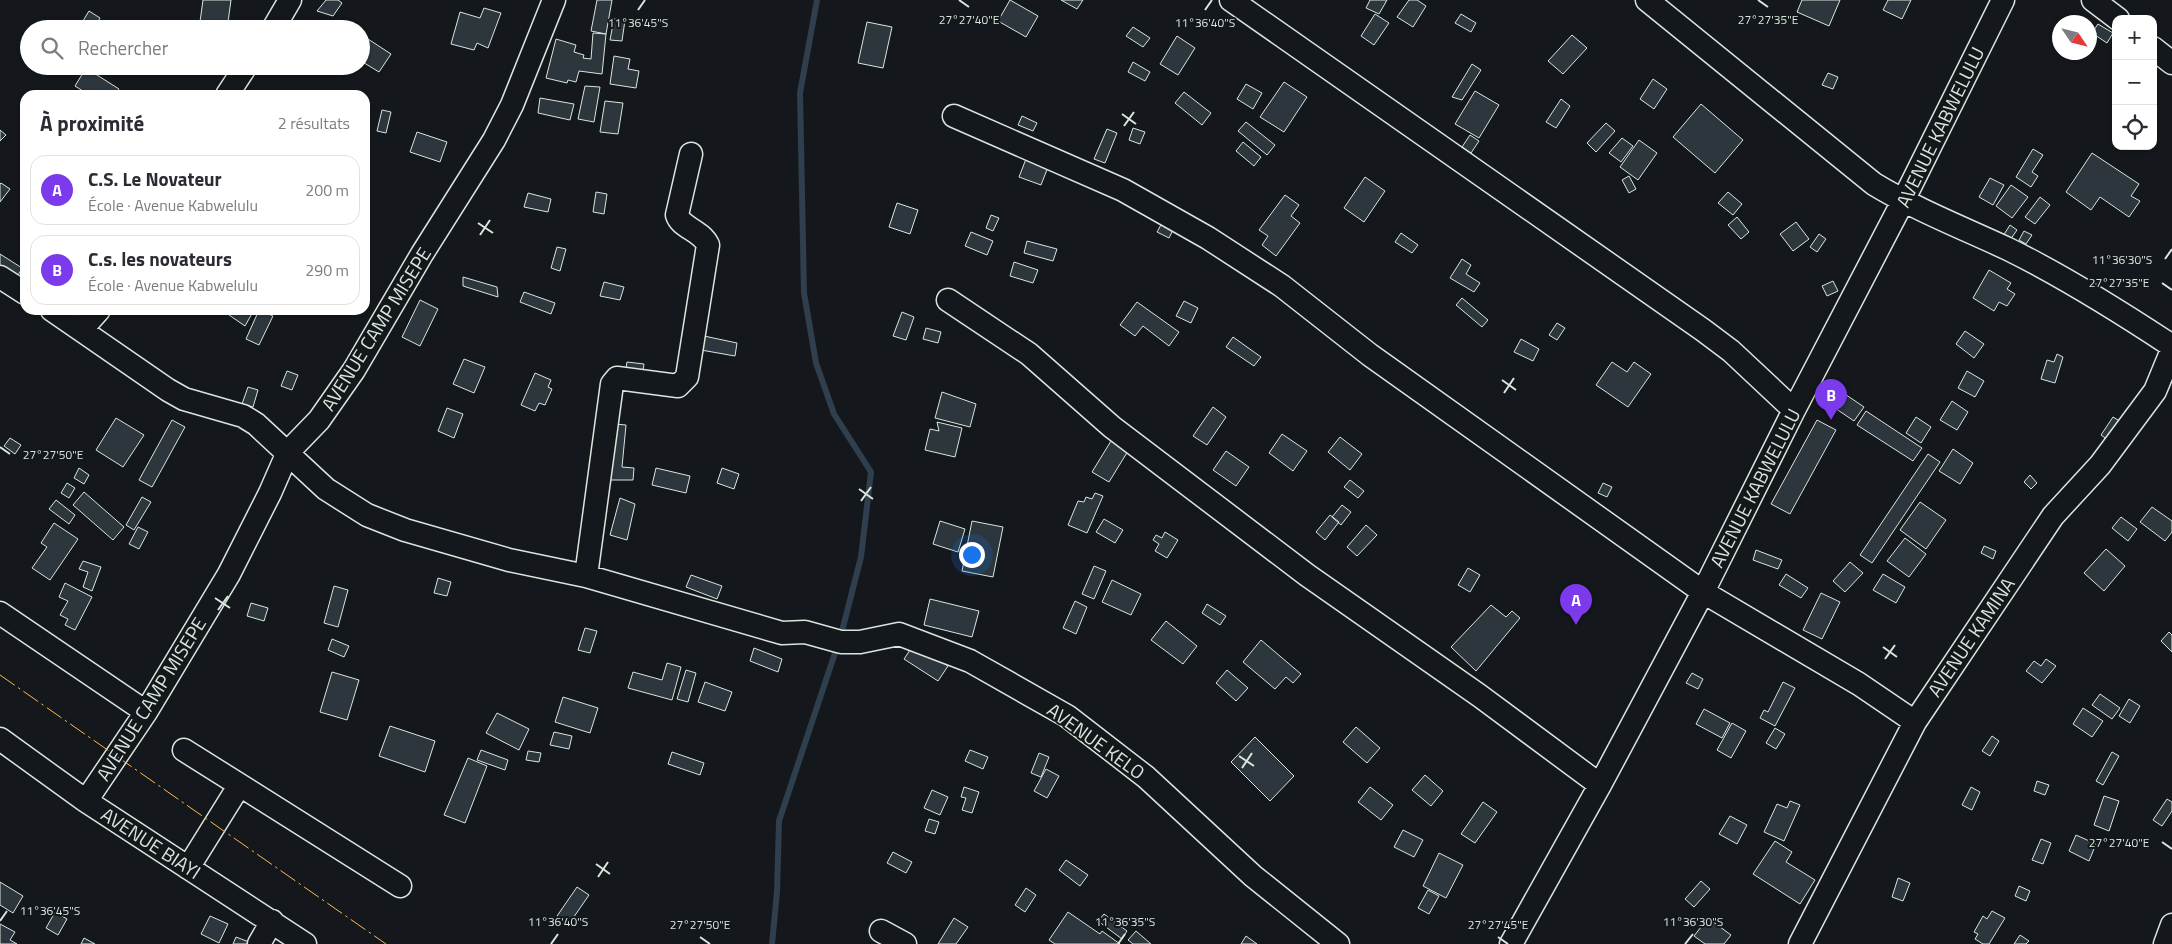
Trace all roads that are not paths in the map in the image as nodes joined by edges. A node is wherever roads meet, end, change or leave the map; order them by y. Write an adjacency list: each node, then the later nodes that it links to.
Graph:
1 (290, 0): 8 (street)
2 (554, 0): 24 (street, AVENUE CAMP MISEPE)
3 (1231, 0): 23 (street)
4 (1647, 0): 15 (street)
5 (2003, 0): 15 (street, AVENUE KABWELULU)
6 (2093, 0): 7 (street)
7 (2113, 15)
8 (278, 20)
9 (2157, 51): 10 (street)
10 (2172, 63)
11 (240, 75): 12 (street)
12 (230, 90)
13 (954, 116): 26 (street)
14 (690, 154): 25 (street)
15 (1903, 201): 22 (street); 23 (street, AVENUE KABWELULU)
16 (0, 277): 17 (street)
17 (20, 290)
18 (948, 300): 32 (street)
19 (60, 315): 21 (street, AVENUE KELO)
20 (95, 315): 21 (street)
21 (82, 329): 24 (street, AVENUE KELO)
22 (2172, 348): 29 (street, AVENUE KAMINA)
23 (1794, 410): 26 (street, AVENUE KABWELULU)
24 (288, 452): 25 (street, AVENUE KELO); 28 (street, AVENUE CAMP MISEPE)
25 (586, 576): 43 (street, AVENUE KELO)
26 (1703, 592): 29 (street); 32 (street, AVENUE KABWELULU)
27 (0, 612): 28 (street)
28 (146, 712): 34 (street, AVENUE CAMP MISEPE)
29 (1915, 722): 45 (street, AVENUE KAMINA)
30 (0, 739): 34 (street, AVENUE BIAYI)
31 (184, 750): 33 (street)
32 (1600, 785): 44 (street, AVENUE KABWELULU)
33 (240, 786): 35 (street); 36 (street)
34 (86, 801): 35 (street, AVENUE BIAYI)
35 (188, 868): 37 (street, AVENUE BIAYI)
36 (400, 886)
37 (272, 921): 40 (street); 41 (street, AVENUE BIAYI)
38 (2172, 925): 46 (street)
39 (881, 931): 42 (street)
40 (259, 944)
41 (305, 944)
42 (905, 944)
43 (1338, 944)
44 (1511, 944)
45 (1800, 944)
46 (2165, 944)

